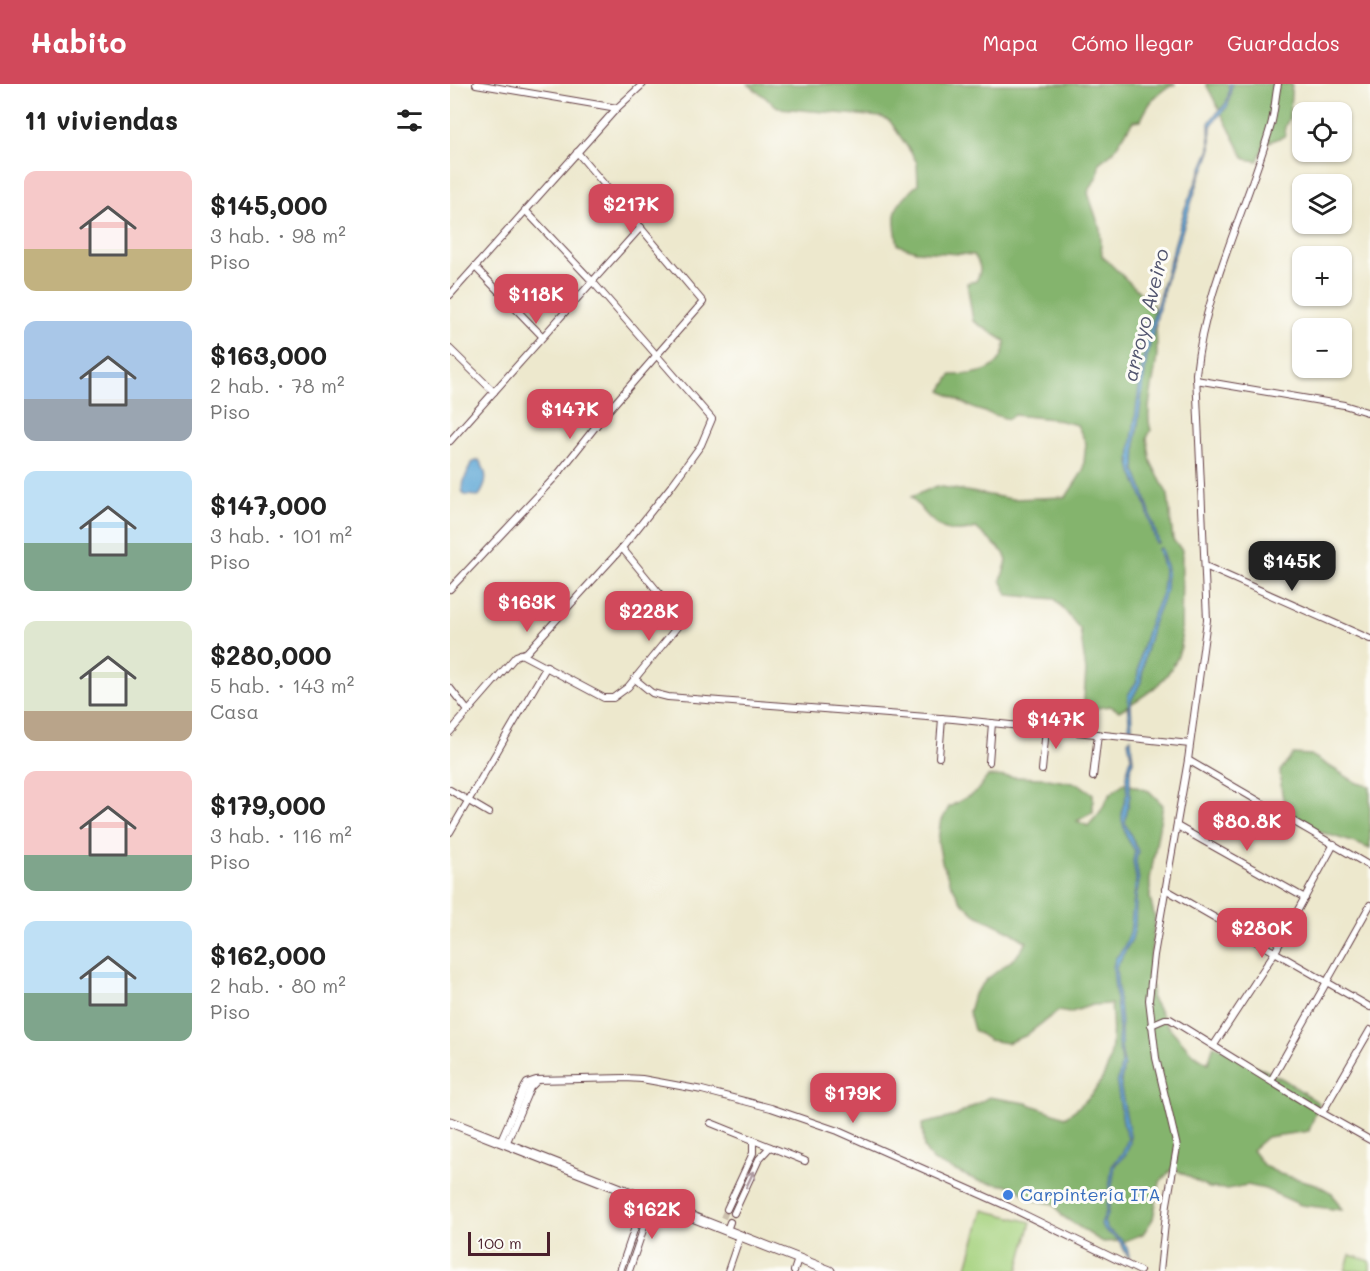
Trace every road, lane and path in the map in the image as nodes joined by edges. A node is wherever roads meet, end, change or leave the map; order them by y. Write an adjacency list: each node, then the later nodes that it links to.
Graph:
1 (476, 84): 5 (street)
2 (526, 84): 5 (street)
3 (643, 84): 6 (street)
4 (1278, 84): 16 (street)
5 (525, 92): 6 (street)
6 (616, 108): 7 (street)
7 (577, 152): 8 (street); 9 (street)
8 (525, 210): 10 (street); 11 (street)
9 (641, 227): 11 (street); 15 (street)
10 (475, 267): 12 (street); 13 (street)
11 (592, 281): 13 (street); 15 (street)
12 (450, 294)
13 (542, 336): 17 (street)
14 (450, 349): 17 (street)
15 (657, 355): 20 (street); 22 (street)
16 (1196, 380): 18 (street); 21 (street)
17 (494, 392): 19 (street)
18 (1370, 413)
19 (450, 441)
20 (622, 548): 24 (street); 26 (street)
21 (1205, 566): 23 (street); 34 (street)
22 (450, 590)
23 (1370, 639)
24 (521, 654): 25 (street); 28 (street)
25 (547, 666): 26 (street); 41 (street)
26 (635, 678): 29 (street)
27 (450, 688): 28 (street)
28 (468, 711): 32 (street)
29 (942, 718): 30 (street); 35 (street)
30 (992, 723): 31 (street); 37 (street)
31 (1046, 729): 33 (street); 38 (street)
32 (450, 732)
33 (1098, 734): 34 (street); 39 (street)
34 (1190, 744): 36 (street)
35 (939, 757)
36 (1188, 760): 43 (street); 45 (street)
37 (989, 762)
38 (1042, 770)
39 (1093, 777)
40 (450, 790): 41 (street)
41 (468, 802): 42 (street); 44 (street)
42 (489, 813)
43 (1177, 826): 47 (street); 48 (street)
44 (450, 832)
45 (1334, 844): 46 (street); 48 (street)
46 (1370, 866)
47 (1166, 890): 50 (street); 53 (street)
48 (1305, 898): 50 (street)
49 (1370, 905): 51 (street)
50 (1275, 952): 51 (street); 55 (street)
51 (1327, 982): 52 (street); 56 (street)
52 (1370, 1007)
53 (1151, 1025): 55 (street); 76 (street)
54 (1370, 1030): 57 (street)
55 (1214, 1045): 56 (street)
56 (1271, 1081): 57 (street)
57 (1322, 1113): 61 (street)
58 (450, 1122): 62 (main road)
59 (711, 1123): 60 (street)
60 (753, 1140): 63 (street); 66 (street)
61 (1370, 1140)
62 (503, 1143): 65 (main road); 75 (street)
63 (770, 1147): 64 (street); 67 (street, one-way to 63)
64 (805, 1161)
65 (649, 1200): 68 (main road); 70 (street); 71 (street)
66 (727, 1209)
67 (735, 1213)
68 (740, 1236): 69 (main road); 72 (street)
69 (798, 1258): 73 (street); 74 (main road)
70 (620, 1271)
71 (628, 1271)
72 (728, 1271)
73 (794, 1271)
74 (830, 1271)
75 (1140, 1271)
76 (1160, 1271)

